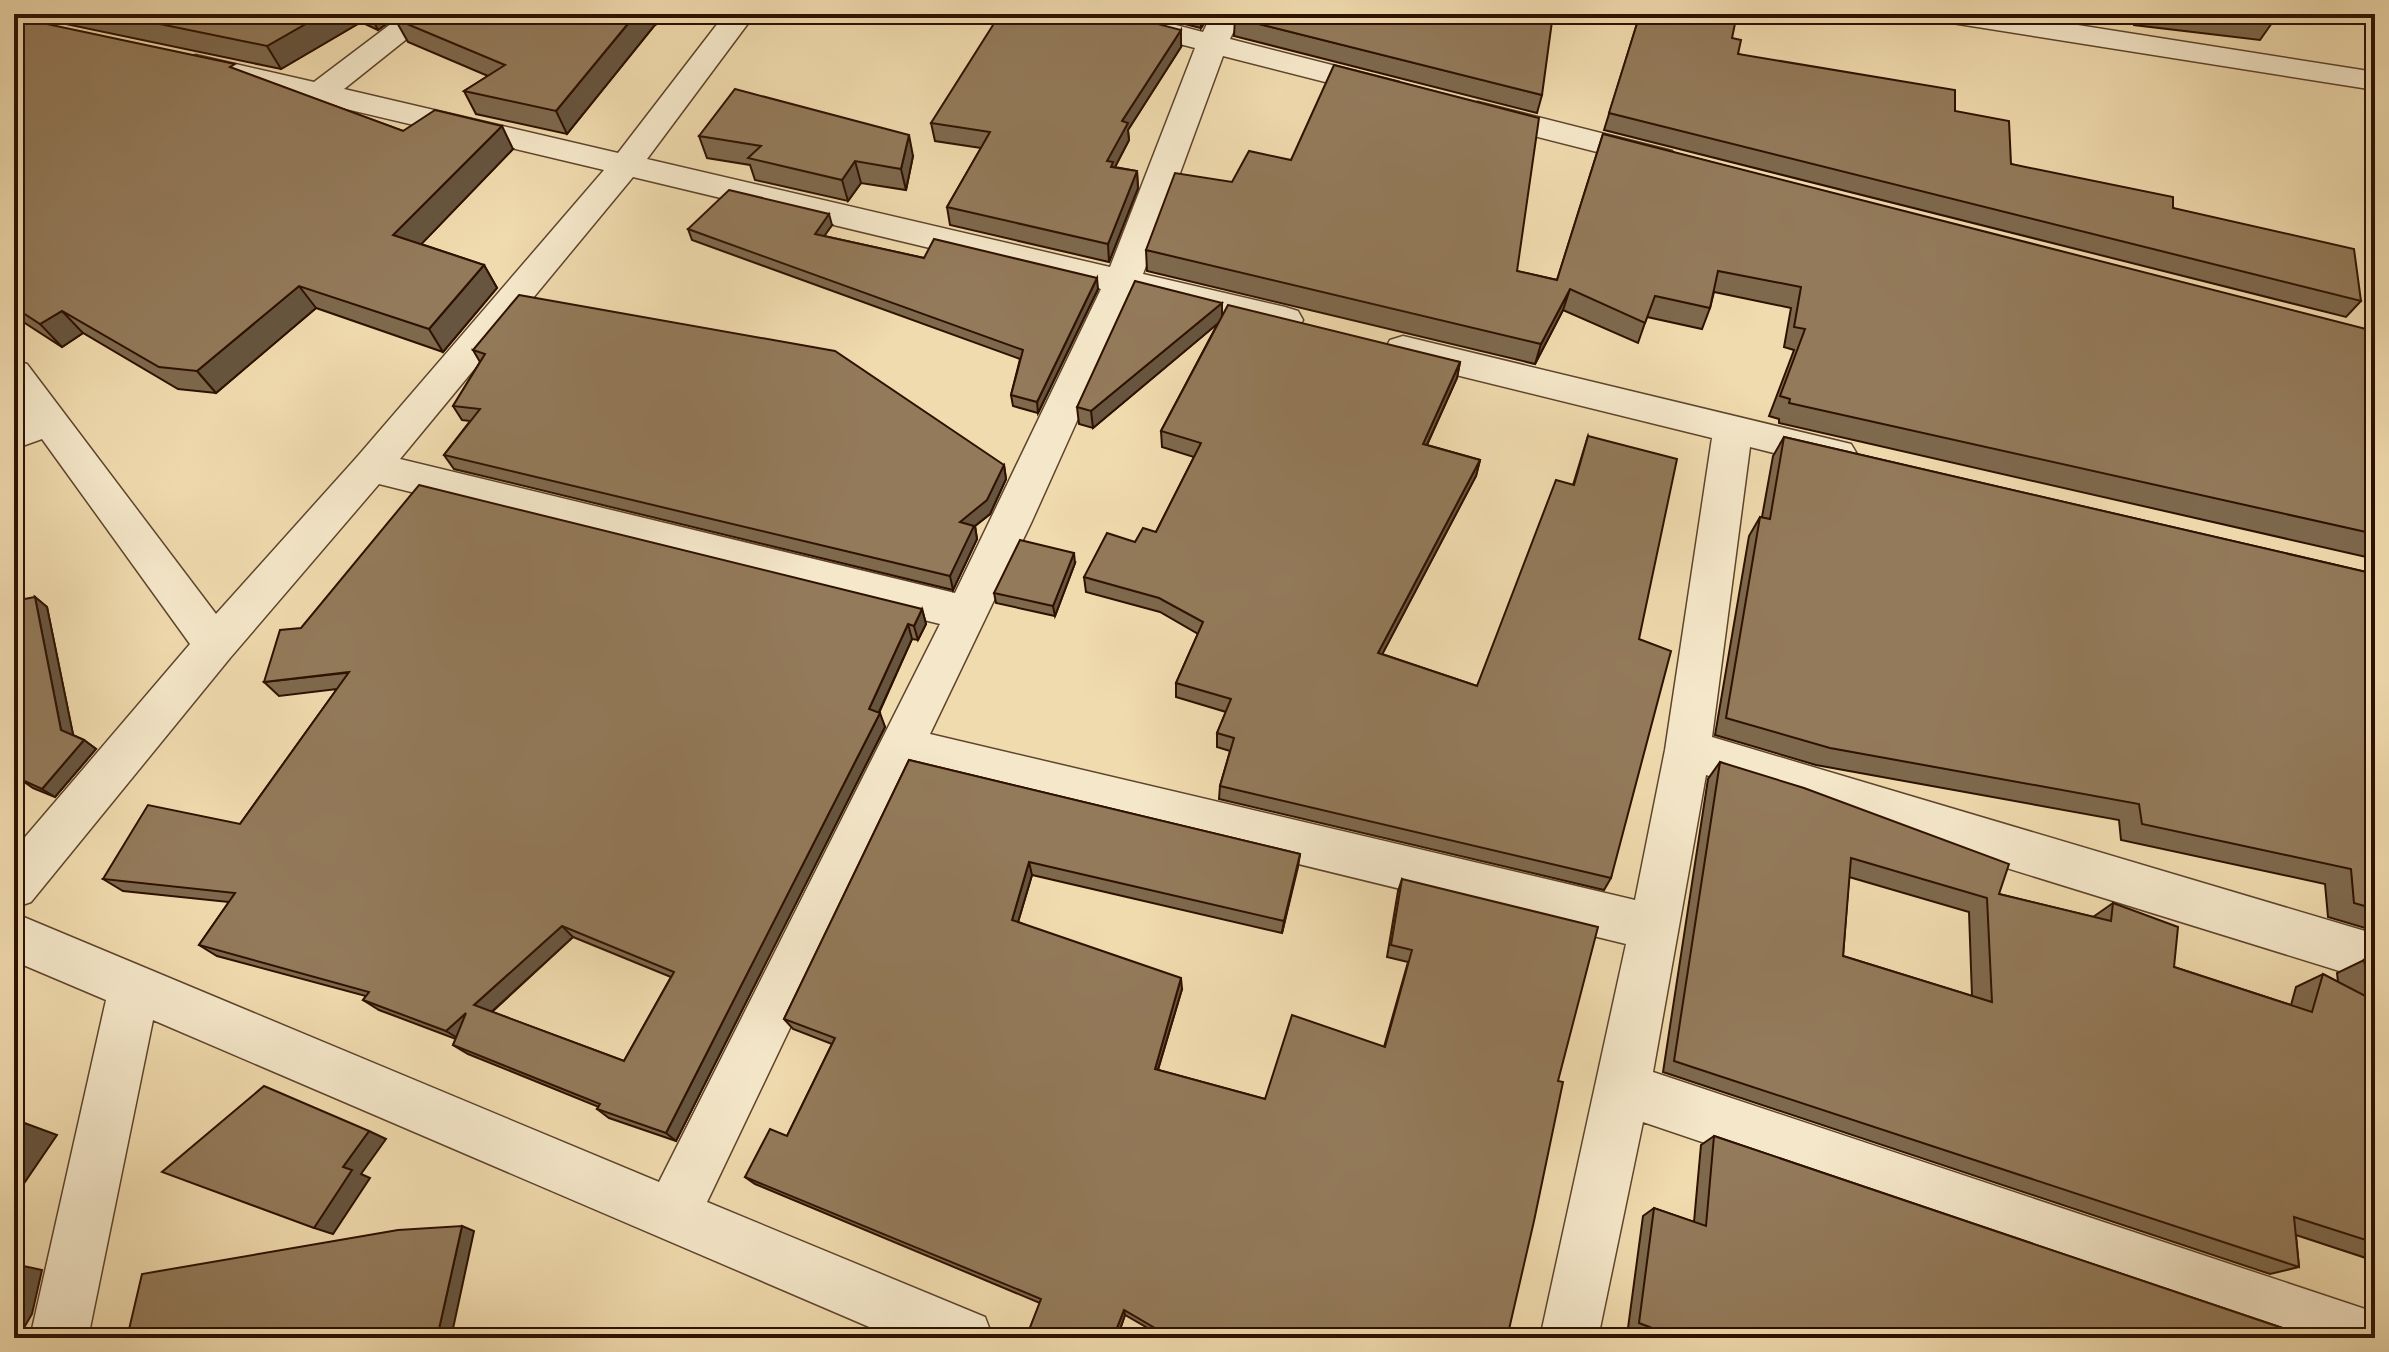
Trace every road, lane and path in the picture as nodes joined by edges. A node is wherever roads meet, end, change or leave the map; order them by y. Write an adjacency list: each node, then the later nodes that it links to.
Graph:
1 (423, 14): 8 (street)
2 (740, 14): 9 (street)
3 (1098, 14): 5 (street)
4 (1952, 14): 7 (street)
5 (1219, 29): 10 (street); 11 (street)
6 (168, 57): 8 (street)
7 (2375, 81)
8 (322, 91): 9 (street)
9 (626, 165): 11 (street); 18 (street)
10 (1697, 167)
11 (1123, 280): 12 (street); 19 (street)
12 (1321, 329)
13 (1367, 340): 16 (street)
14 (14, 373): 15 (street)
15 (31, 427): 20 (street)
16 (1733, 430): 17 (street); 22 (street)
17 (1870, 462)
18 (371, 467): 19 (street); 20 (street)
19 (967, 613): 21 (street)
20 (215, 645): 23 (street)
21 (901, 747): 24 (street); 29 (street)
22 (1688, 750): 24 (street); 26 (street)
23 (14, 886)
24 (1654, 928): 28 (street)
25 (14, 937): 27 (street)
26 (2375, 958)
27 (134, 987): 29 (street); 30 (street)
28 (1623, 1089): 32 (street); 33 (street)
29 (672, 1214): 31 (street)
30 (59, 1338)
31 (964, 1338)
32 (1569, 1338)
33 (2365, 1338)

